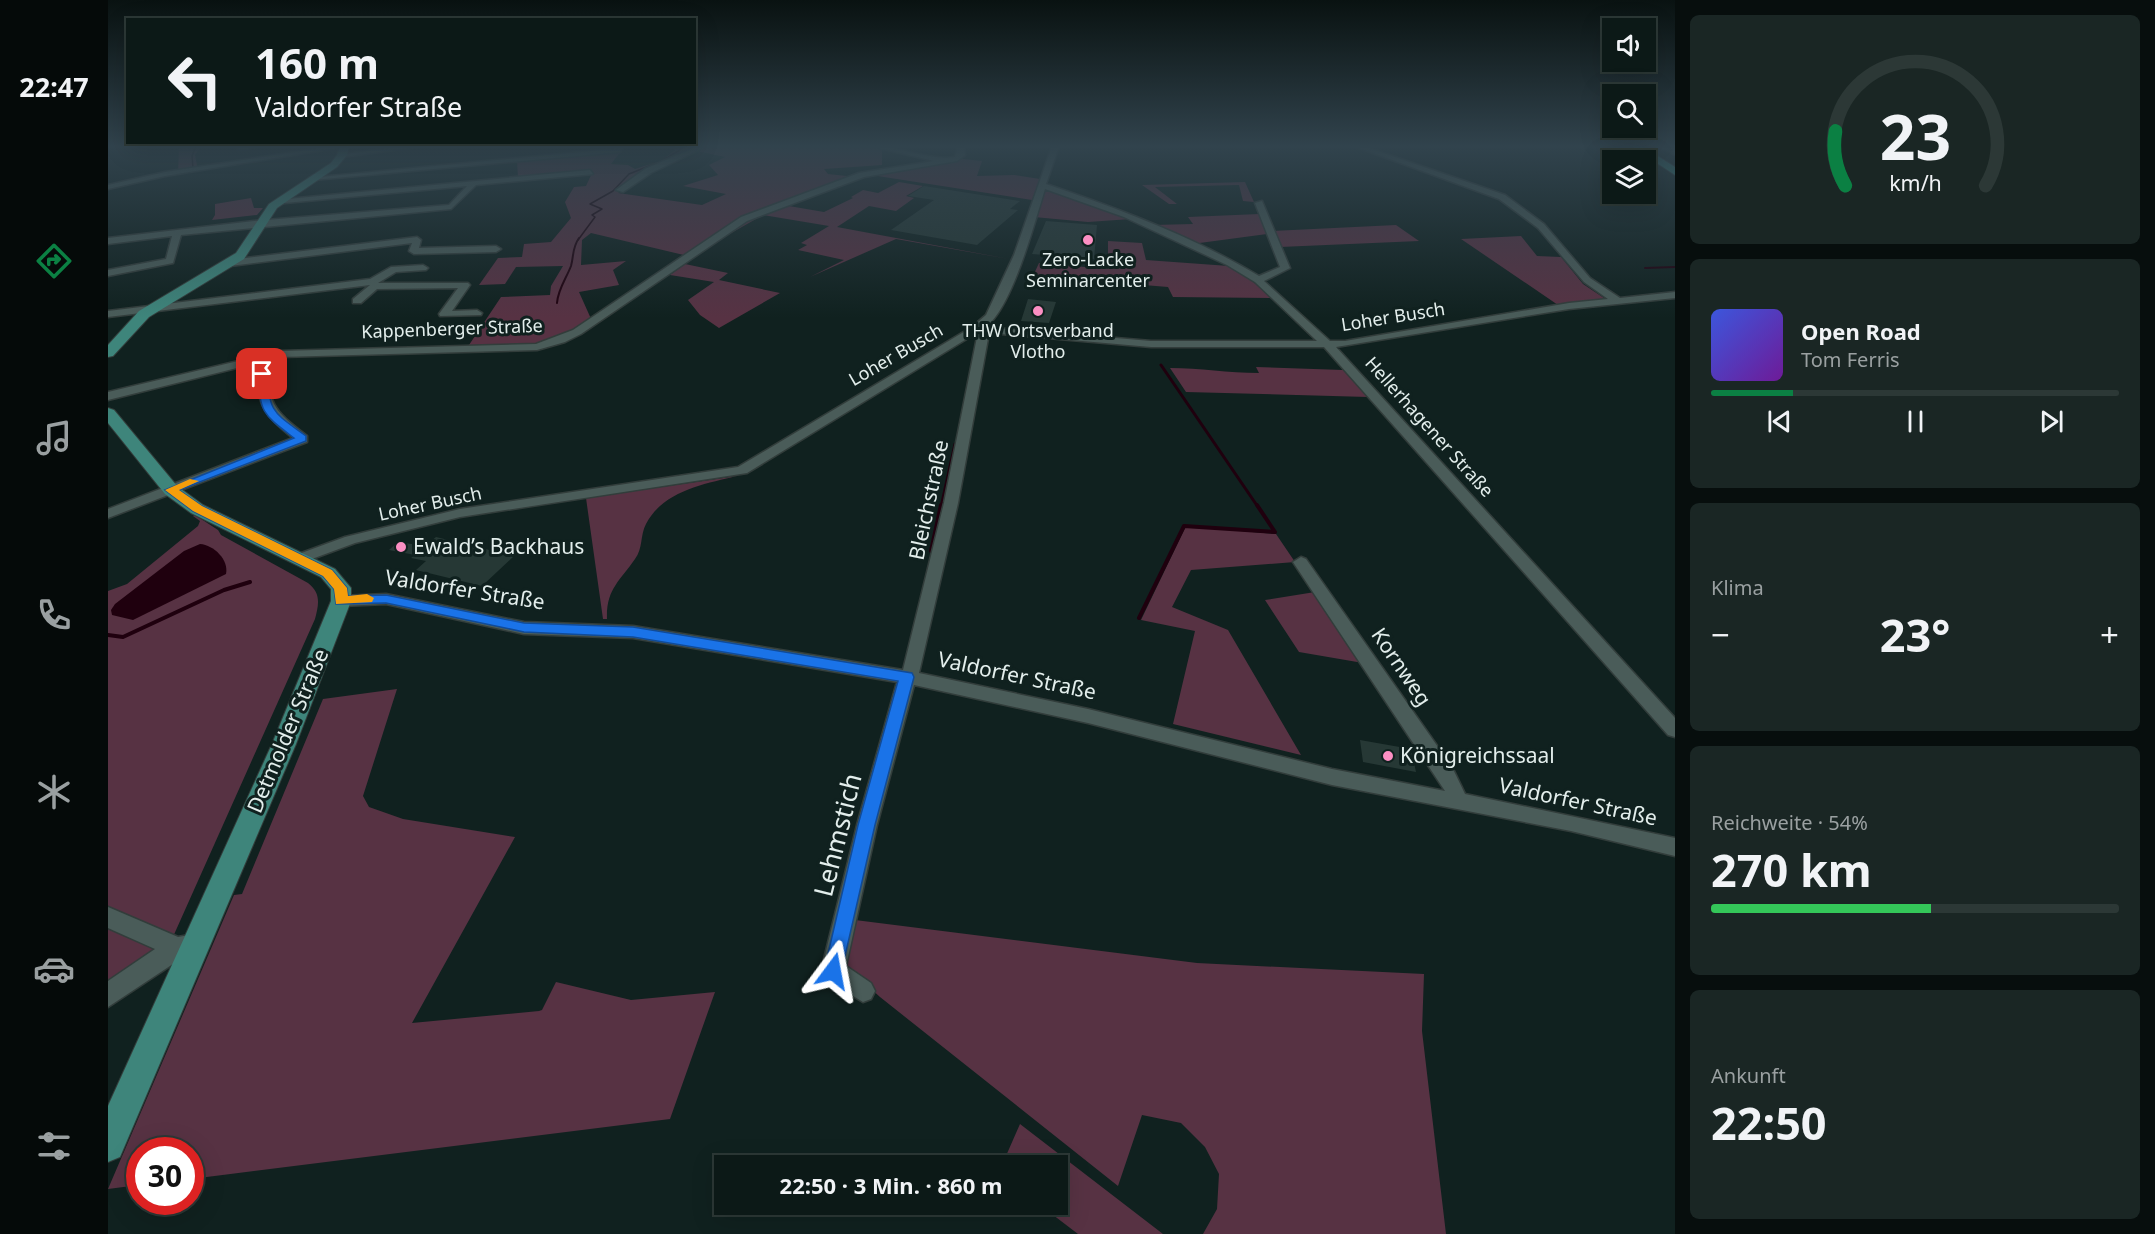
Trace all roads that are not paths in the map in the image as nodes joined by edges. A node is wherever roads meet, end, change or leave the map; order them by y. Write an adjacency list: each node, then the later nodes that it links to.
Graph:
1 (276, 204): 8 (main road)
2 (455, 204): 8 (street)
3 (785, 204): 26 (street, Kappenberger Straße)
4 (1035, 204): 23 (street)
5 (1094, 204): 15 (street, Hellerhagener Straße)
6 (1259, 204): 15 (street)
7 (1511, 204): 19 (street)
8 (259, 224): 9 (street); 12 (main road)
9 (177, 233): 10 (street); 14 (street)
10 (108, 241)
11 (496, 249): 12 (street)
12 (231, 263): 20 (main road)
13 (423, 268): 16 (street)
14 (108, 273)
15 (1258, 280): 24 (street, Hellerhagener Straße)
16 (374, 284): 18 (street); 20 (street); 21 (street)
17 (1675, 295): 19 (street, Loher Busch)
18 (357, 301)
19 (1618, 301): 24 (street, Loher Busch)
20 (152, 308): 22 (street); 25 (main road)
21 (477, 313)
22 (108, 314)
23 (980, 330): 24 (street, Loher Busch); 31 (street, Loher Busch); 34 (street, Bleichstraße)
24 (1328, 345): 35 (street, Hellerhagener Straße)
25 (108, 353)
26 (263, 358): 27 (street, Kappenberger Straße); 29 (street)
27 (108, 396)
28 (108, 413): 29 (main road)
29 (171, 490): 30 (street); 31 (main road)
30 (108, 514)
31 (301, 558): 33 (main road)
32 (1300, 562): 36 (street, Kornweg)
33 (341, 601): 34 (street, Valdorfer Straße); 39 (main road, Detmolder Straße)
34 (907, 677): 36 (street, Valdorfer Straße); 40 (street, Lehmstich)
35 (1675, 730)
36 (1455, 801): 37 (street, Valdorfer Straße)
37 (1675, 847)
38 (108, 917): 39 (street)
39 (186, 946): 41 (street); 42 (main road, Detmolder Straße)
40 (863, 991)
41 (108, 994)
42 (108, 1145)

